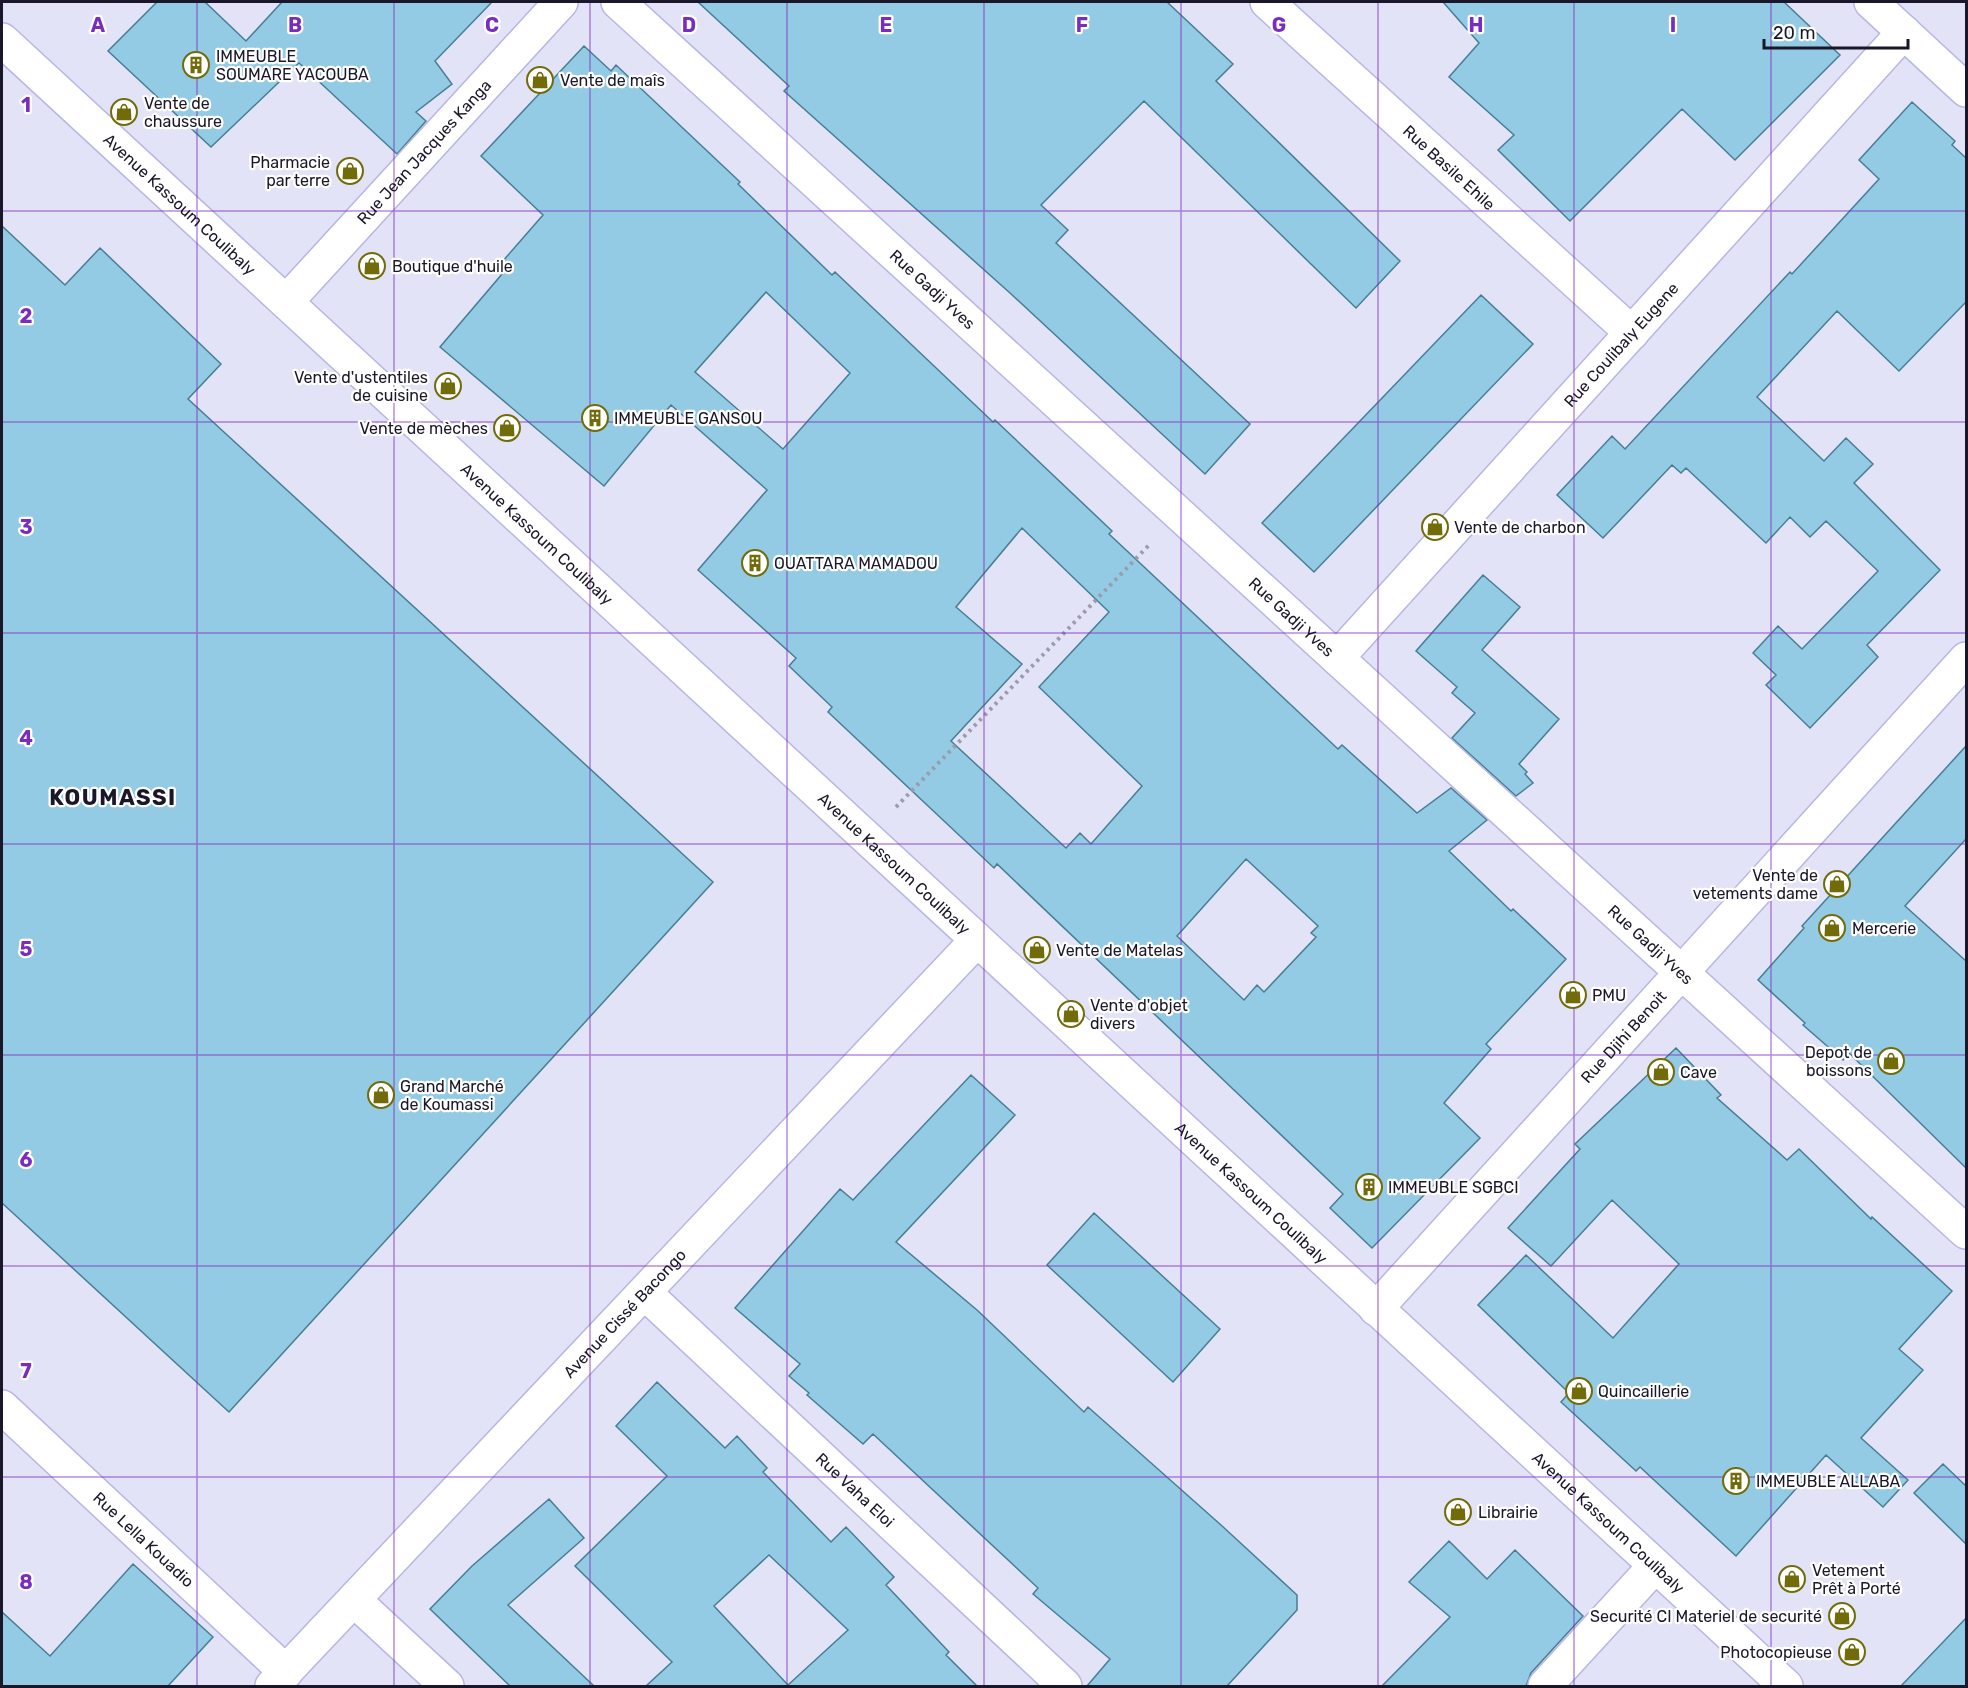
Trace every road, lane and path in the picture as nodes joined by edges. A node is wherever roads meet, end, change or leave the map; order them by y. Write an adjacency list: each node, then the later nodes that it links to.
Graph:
1 (561, 2): 8 (street, Rue Jean Jacques Kanga)
2 (618, 2): 10 (street, Rue Gadji Yves)
3 (1268, 2): 9 (street, Rue Basile Ehile)
4 (1871, 2): 5 (street)
5 (1904, 32): 7 (street); 9 (street, Rue Coulibaly Eugene)
6 (2, 40): 8 (street, Avenue Kassoum Coulibaly)
7 (1966, 90)
8 (285, 302): 13 (street, Avenue Kassoum Coulibaly)
9 (1632, 333): 11 (street, Rue Coulibaly Eugene)
10 (1179, 513): 11 (street, Rue Gadji Yves); 13 (path)
11 (1337, 658): 15 (street, Rue Gadji Yves)
12 (1965, 663): 15 (street, Rue Djihi Benoit)
13 (866, 838): 14 (street, Avenue Kassoum Coulibaly)
14 (977, 940): 17 (street, Avenue Cissé Bacongo); 18 (street, Avenue Kassoum Coulibaly)
15 (1682, 973): 16 (street, Rue Gadji Yves); 18 (street, Rue Djihi Benoit)
16 (1966, 1232)
17 (645, 1293): 21 (street, Avenue Cissé Bacongo); 24 (street, Rue Vaha Eloi)
18 (1376, 1309): 20 (street, Avenue Kassoum Coulibaly)
19 (2, 1407): 22 (street, Rue Lella Kouadio)
20 (1655, 1566): 25 (street); 26 (street, Avenue Kassoum Coulibaly)
21 (354, 1600): 22 (street, Avenue Cissé Bacongo); 23 (street)
22 (279, 1679)
23 (447, 1686)
24 (1065, 1686)
25 (1545, 1686)
26 (1786, 1686)

